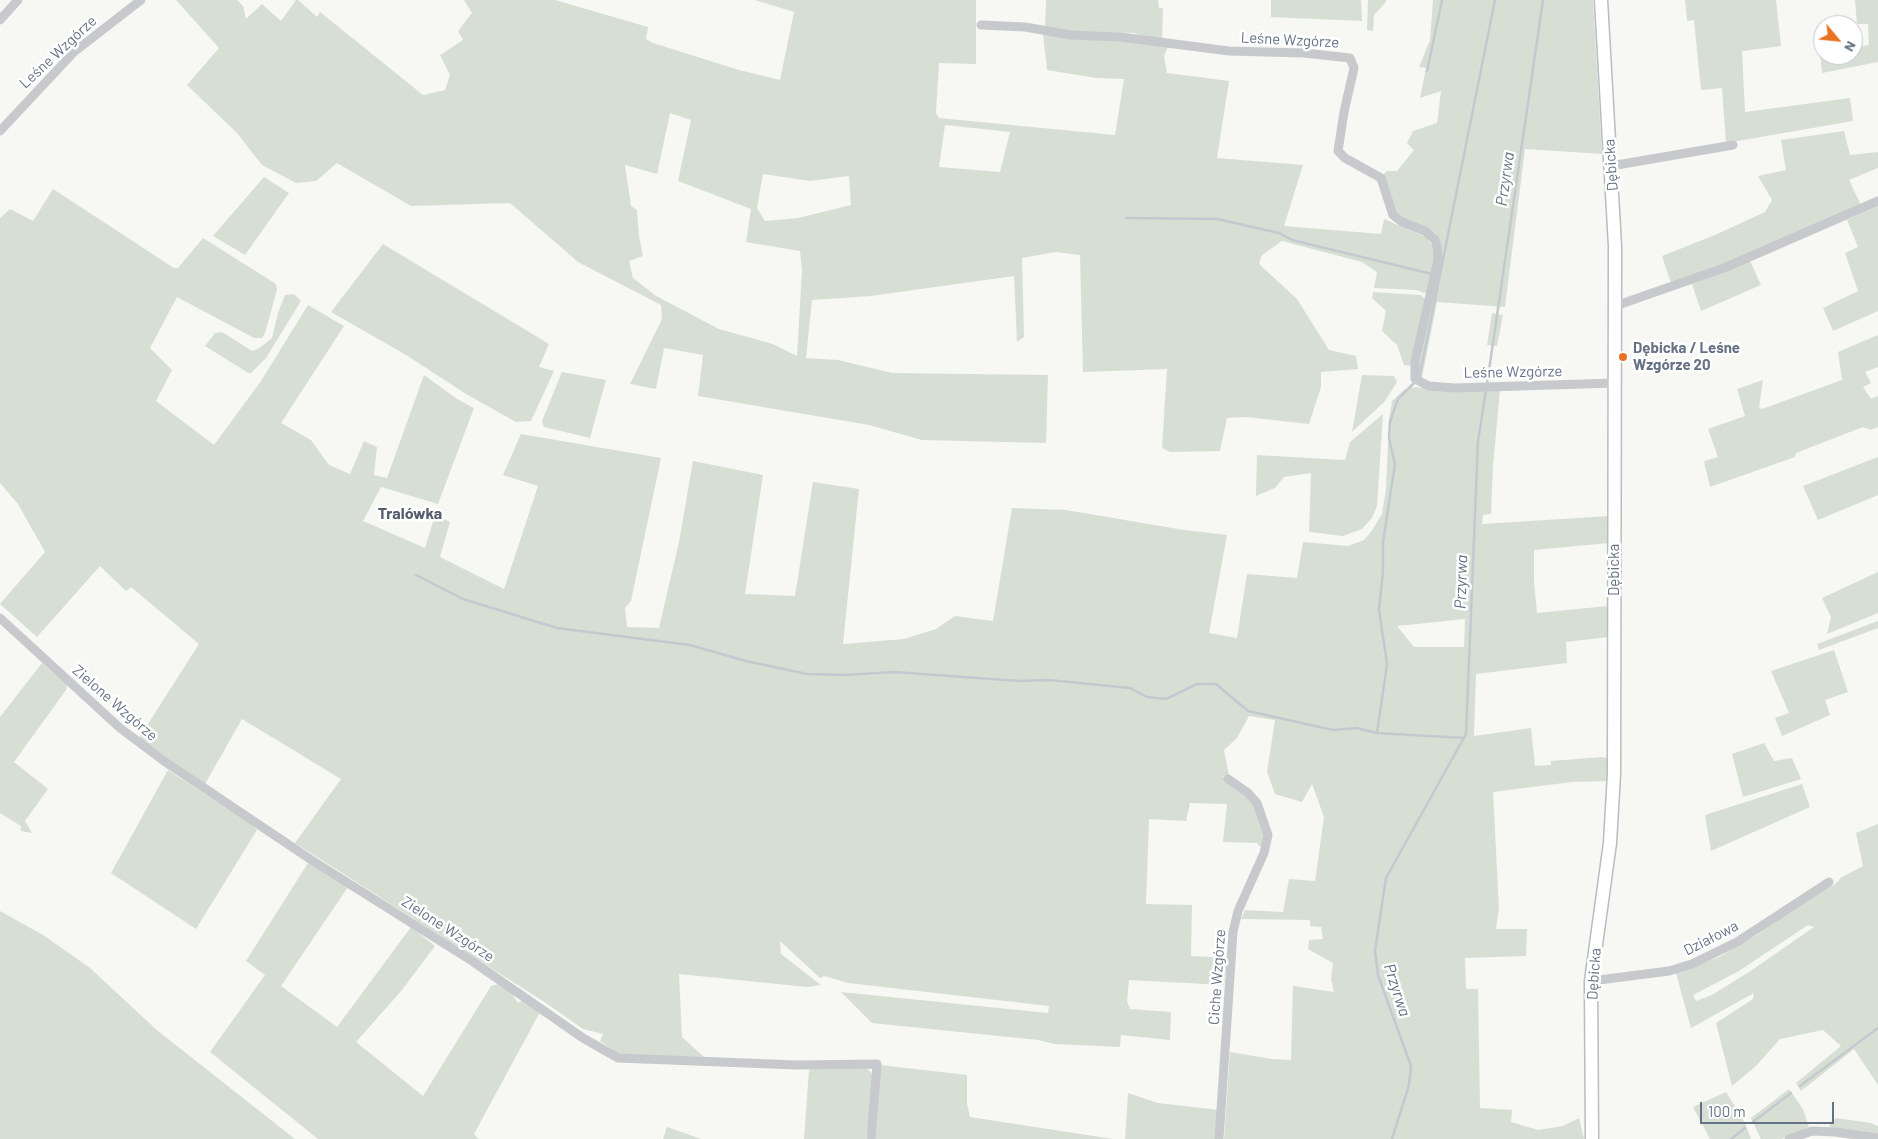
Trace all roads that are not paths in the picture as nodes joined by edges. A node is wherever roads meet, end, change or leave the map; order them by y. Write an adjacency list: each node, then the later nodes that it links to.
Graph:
1 (18, 0): 4 (street)
2 (141, 0): 6 (street, Leśne Wzgórze)
3 (1600, 0): 8 (street, Dębicka)
4 (0, 20)
5 (981, 25): 11 (street, Leśne Wzgórze)
6 (0, 131)
7 (1733, 145): 8 (street)
8 (1611, 166): 10 (street, Dębicka)
9 (1878, 201): 10 (street)
10 (1615, 306): 11 (street, Dębicka)
11 (1614, 383): 15 (street, Dębicka)
12 (0, 618): 17 (street, Zielone Wzgórze)
13 (1228, 779): 18 (street, Ciche Wzgórze)
14 (1829, 882): 15 (street, Działowa)
15 (1591, 981): 19 (street, Dębicka)
16 (1878, 1138): 20 (street)
17 (871, 1139)
18 (1220, 1139)
19 (1592, 1139)
20 (1789, 1139)

